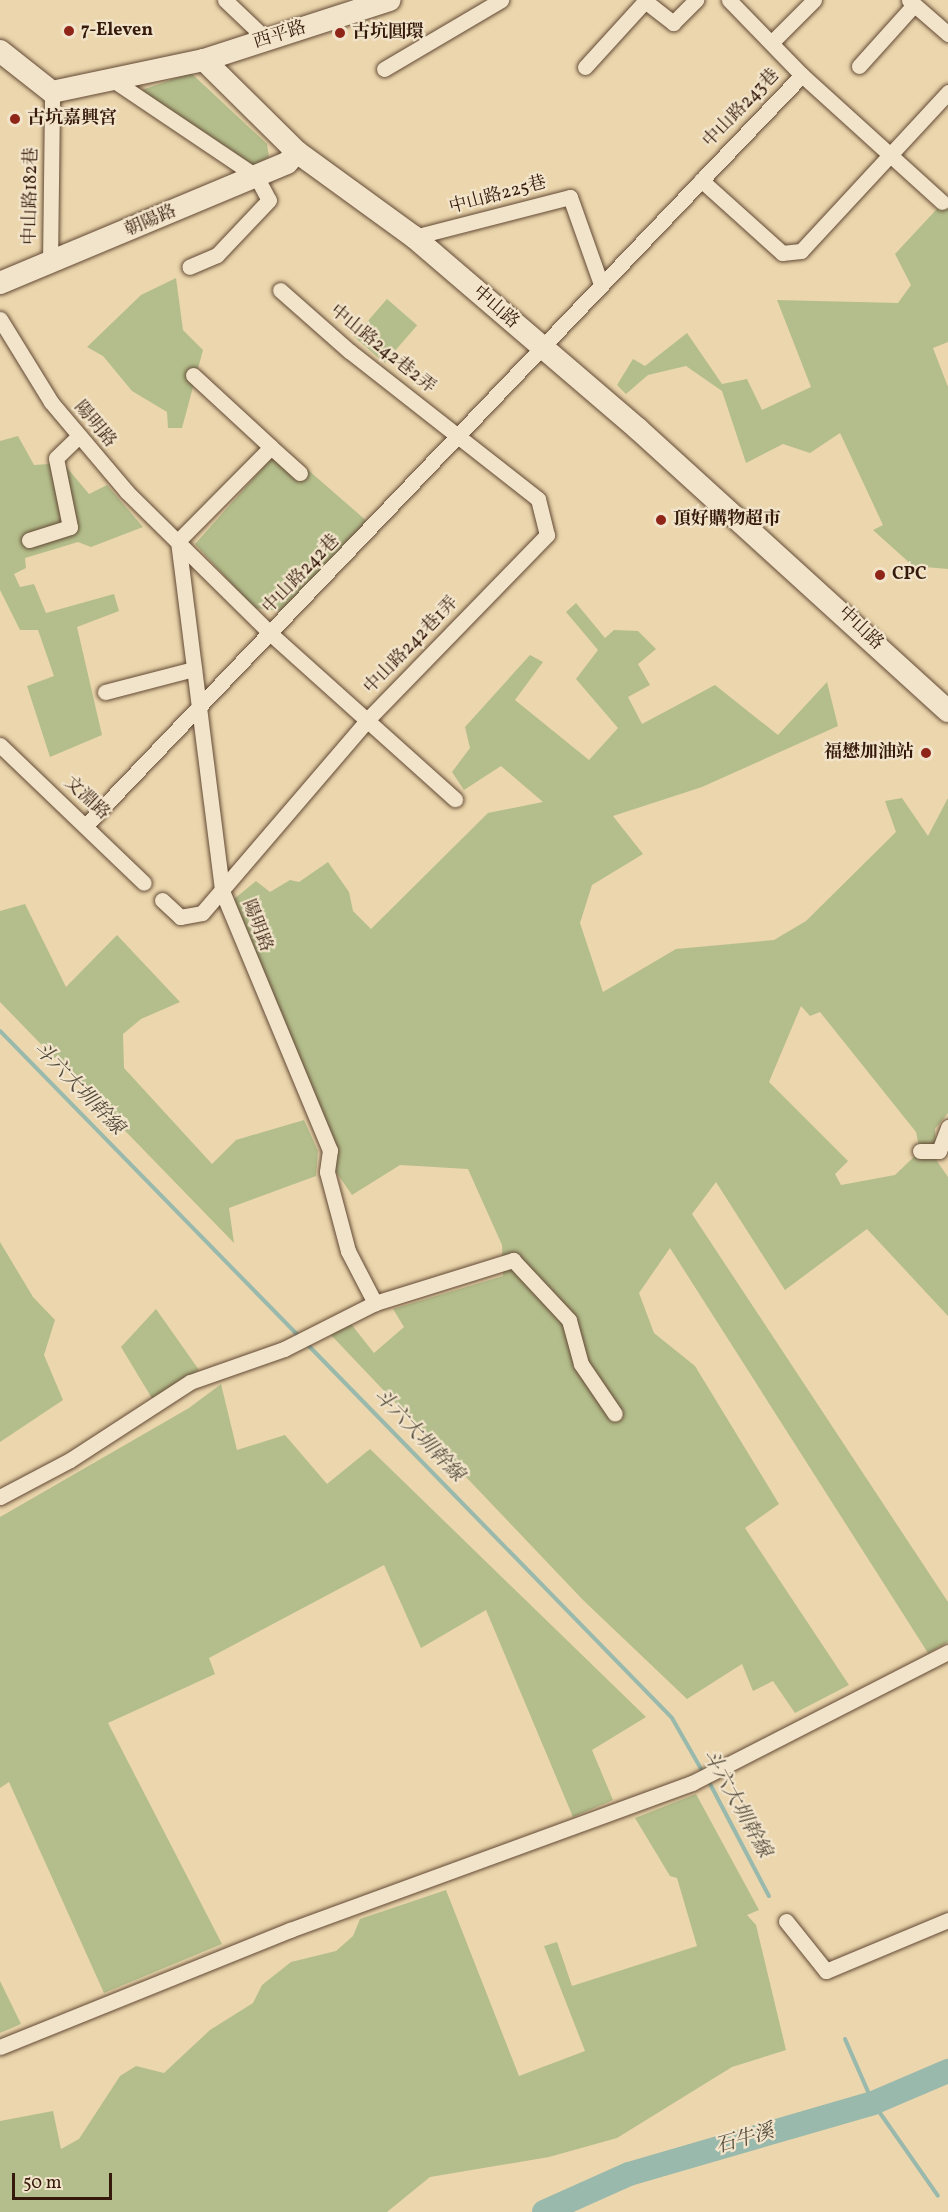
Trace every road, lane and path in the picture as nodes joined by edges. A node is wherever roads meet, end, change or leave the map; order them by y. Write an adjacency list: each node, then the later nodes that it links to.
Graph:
1 (225, 0): 10 (street)
2 (390, 0): 8 (main road, 西平路)
3 (501, 0): 16 (street)
4 (696, 0): 15 (street)
5 (729, 0): 11 (street)
6 (814, 0): 11 (street)
7 (911, 2): 9 (street); 14 (street)
8 (357, 6): 10 (main road, 西平路)
9 (948, 34)
10 (267, 40): 13 (main road, 西平路)
11 (773, 41): 17 (street)
12 (0, 51): 19 (main road)
13 (204, 60): 18 (main road); 21 (main road, 中山路)
14 (860, 66)
15 (585, 67)
16 (384, 69)
17 (802, 75): 22 (street, 中山路243巷); 24 (street, 中山路243巷)
18 (108, 76): 19 (main road); 23 (street)
19 (52, 92): 27 (street, 中山路182巷)
20 (948, 92): 22 (street)
21 (297, 152): 23 (main road, 朝陽路); 26 (main road, 中山路)
22 (891, 158): 24 (street); 25 (street, 中山路243巷)
23 (255, 176): 27 (main road, 朝陽路); 28 (street)
24 (701, 180): 30 (street, 中山路243巷)
25 (942, 202)
26 (414, 237): 30 (street, 中山路225巷); 33 (main road, 中山路)
27 (50, 265): 29 (main road, 朝陽路)
28 (189, 267)
29 (0, 283)
30 (602, 284): 33 (street, 中山路243巷)
31 (280, 290): 36 (street, 中山路242巷2弄)
32 (0, 319): 35 (street, 陽明路)
33 (544, 350): 36 (street, 中山路242巷); 45 (main road, 中山路)
34 (193, 375): 37 (street)
35 (78, 437): 39 (street); 40 (street, 陽明路)
36 (461, 438): 41 (street, 中山路242巷); 46 (street, 中山路242巷1弄)
37 (271, 447): 38 (street); 40 (street)
38 (300, 473)
39 (29, 540)
40 (178, 541): 41 (street, 陽明路); 42 (street, 陽明路)
41 (272, 635): 44 (street, 中山路242巷); 46 (street, 陽明路)
42 (194, 669): 43 (street); 44 (street, 陽明路)
43 (105, 692)
44 (200, 710): 49 (street, 中山路242巷); 51 (street, 陽明路)
45 (948, 711)
46 (368, 719): 48 (street, 陽明路); 51 (street, 中山路242巷1弄)
47 (0, 745): 49 (street, 文淵路)
48 (455, 798)
49 (86, 825): 50 (street, 文淵路)
50 (144, 883)
51 (222, 891): 52 (street, 中山路242巷1弄); 55 (street, 陽明路)
52 (162, 900)
53 (948, 1127): 54 (street)
54 (920, 1151)
55 (375, 1303): 56 (street); 57 (street)
56 (615, 1414)
57 (0, 1497)
58 (948, 1652): 61 (street)
59 (948, 1920): 60 (street)
60 (786, 1921)
61 (0, 2047)

